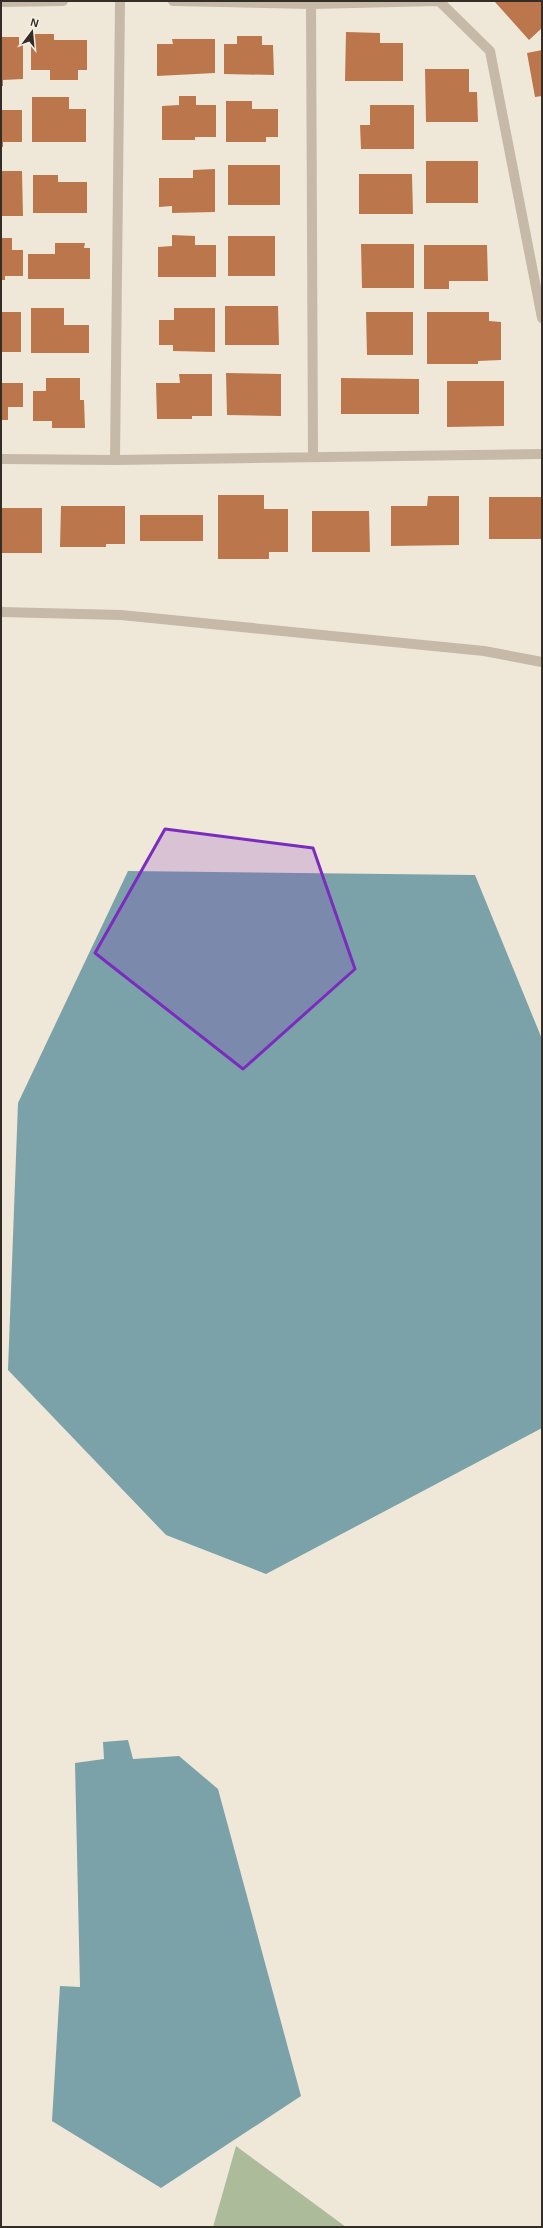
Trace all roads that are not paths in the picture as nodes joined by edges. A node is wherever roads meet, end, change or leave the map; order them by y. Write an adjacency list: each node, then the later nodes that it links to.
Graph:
1 (63, 1): 5 (street)
2 (120, 1): 11 (street)
3 (173, 1): 6 (street)
4 (439, 1): 6 (street); 7 (street)
5 (1, 2)
6 (311, 4): 9 (street)
7 (542, 318)
8 (542, 454): 9 (street)
9 (313, 457): 11 (street)
10 (1, 459): 11 (street)
11 (115, 460)
12 (1, 612): 13 (street)
13 (542, 662)

